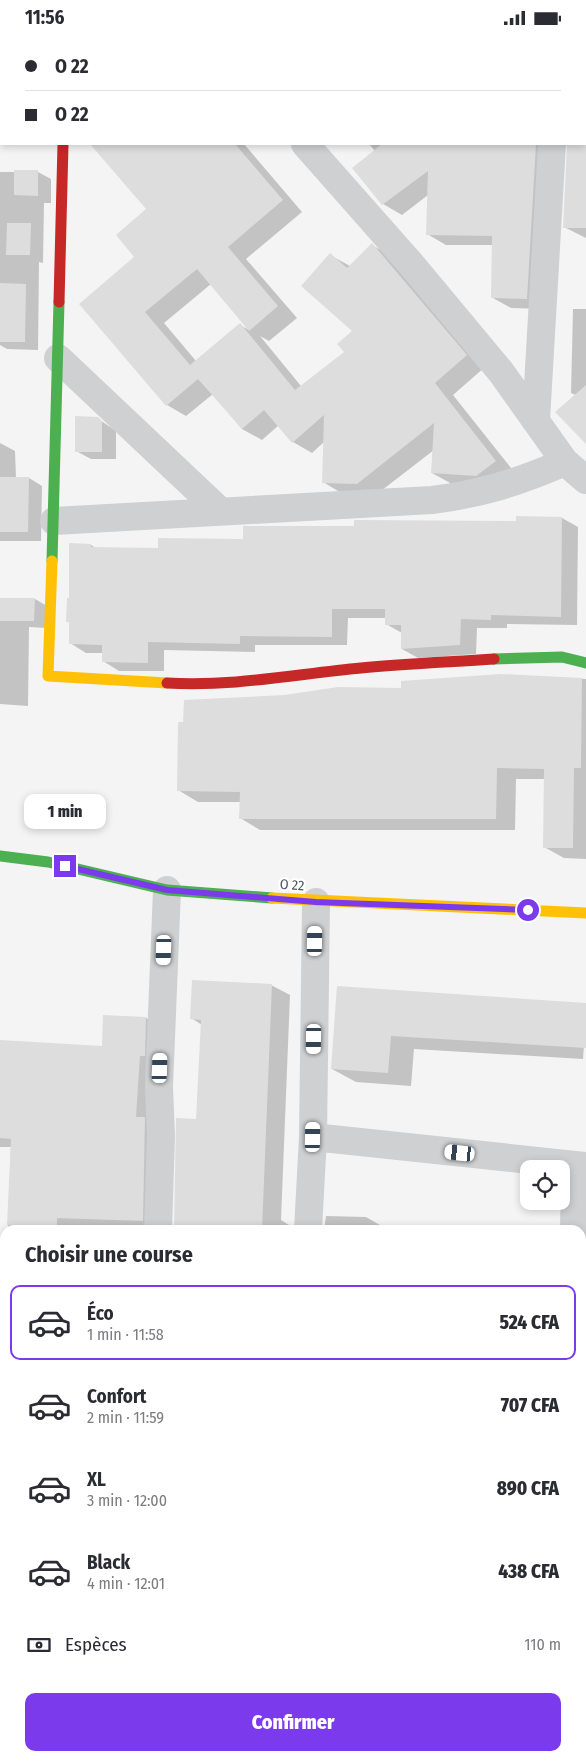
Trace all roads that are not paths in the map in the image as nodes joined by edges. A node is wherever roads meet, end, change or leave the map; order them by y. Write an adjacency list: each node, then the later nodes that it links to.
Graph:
1 (63, 145): 4 (street)
2 (305, 145): 5 (street)
3 (552, 145): 5 (street)
4 (58, 358): 8 (street); 9 (street)
5 (536, 420): 6 (street)
6 (565, 462): 7 (street); 8 (street)
7 (586, 480)
8 (220, 511): 9 (street)
9 (54, 521): 10 (street)
10 (586, 663)
11 (0, 856): 12 (street, O 22)
12 (167, 890): 13 (street, O 22); 17 (street)
13 (316, 902): 14 (street, O 22); 15 (street)
14 (586, 913)
15 (313, 1137): 16 (street); 18 (street)
16 (580, 1165): 19 (street)
17 (158, 1225)
18 (308, 1225)
19 (574, 1225)

